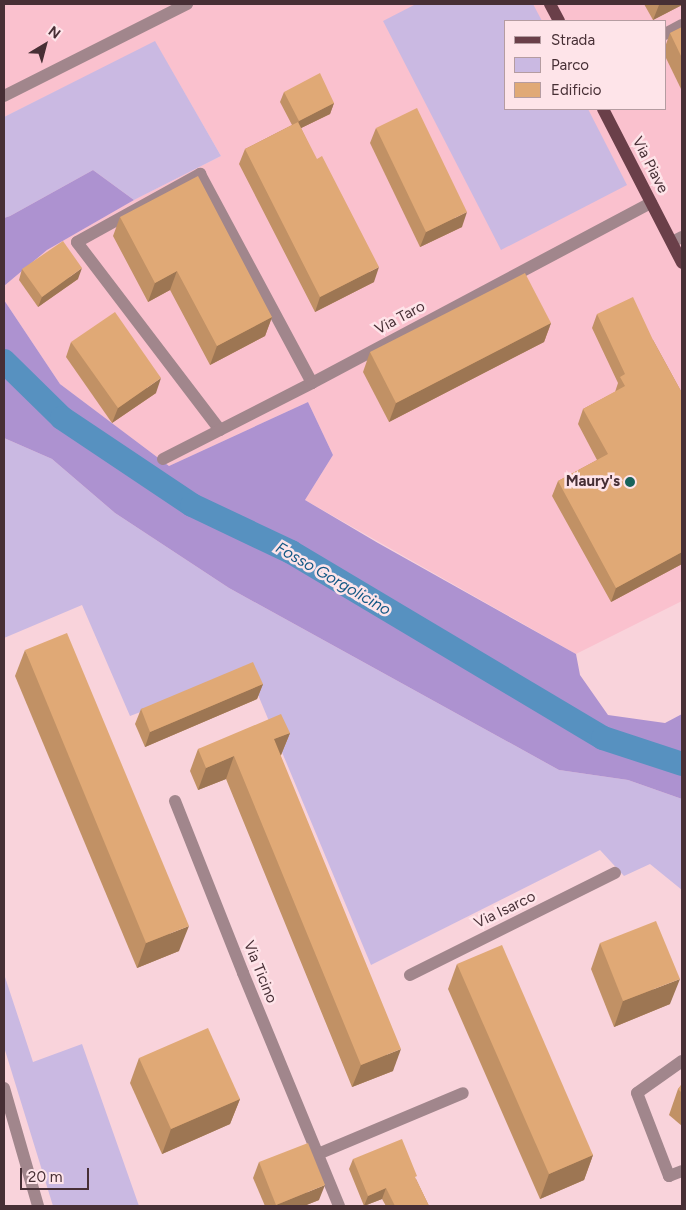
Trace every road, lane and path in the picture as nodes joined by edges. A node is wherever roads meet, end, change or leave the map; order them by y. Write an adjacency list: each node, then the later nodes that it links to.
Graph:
1 (187, 4): 6 (street)
2 (550, 4): 3 (main road)
3 (558, 20)
4 (682, 25): 5 (street)
5 (666, 33)
6 (4, 96)
7 (604, 110): 8 (main road, Via Piave)
8 (651, 203): 9 (main road, Via Piave); 11 (street, Via Taro)
9 (677, 240): 10 (main road, Via Piave)
10 (682, 263)
11 (312, 383): 12 (street, Via Taro); 12 (street)
12 (220, 430): 13 (street, Via Taro)
13 (163, 459)
14 (175, 801): 20 (street, Via Ticino)
15 (615, 873): 16 (street, Via Isarco)
16 (410, 975)
17 (682, 1061): 21 (street)
18 (4, 1088): 22 (street)
19 (463, 1093): 20 (street)
20 (318, 1154): 23 (street, Via Ticino)
21 (682, 1171)
22 (38, 1206)
23 (339, 1206)

